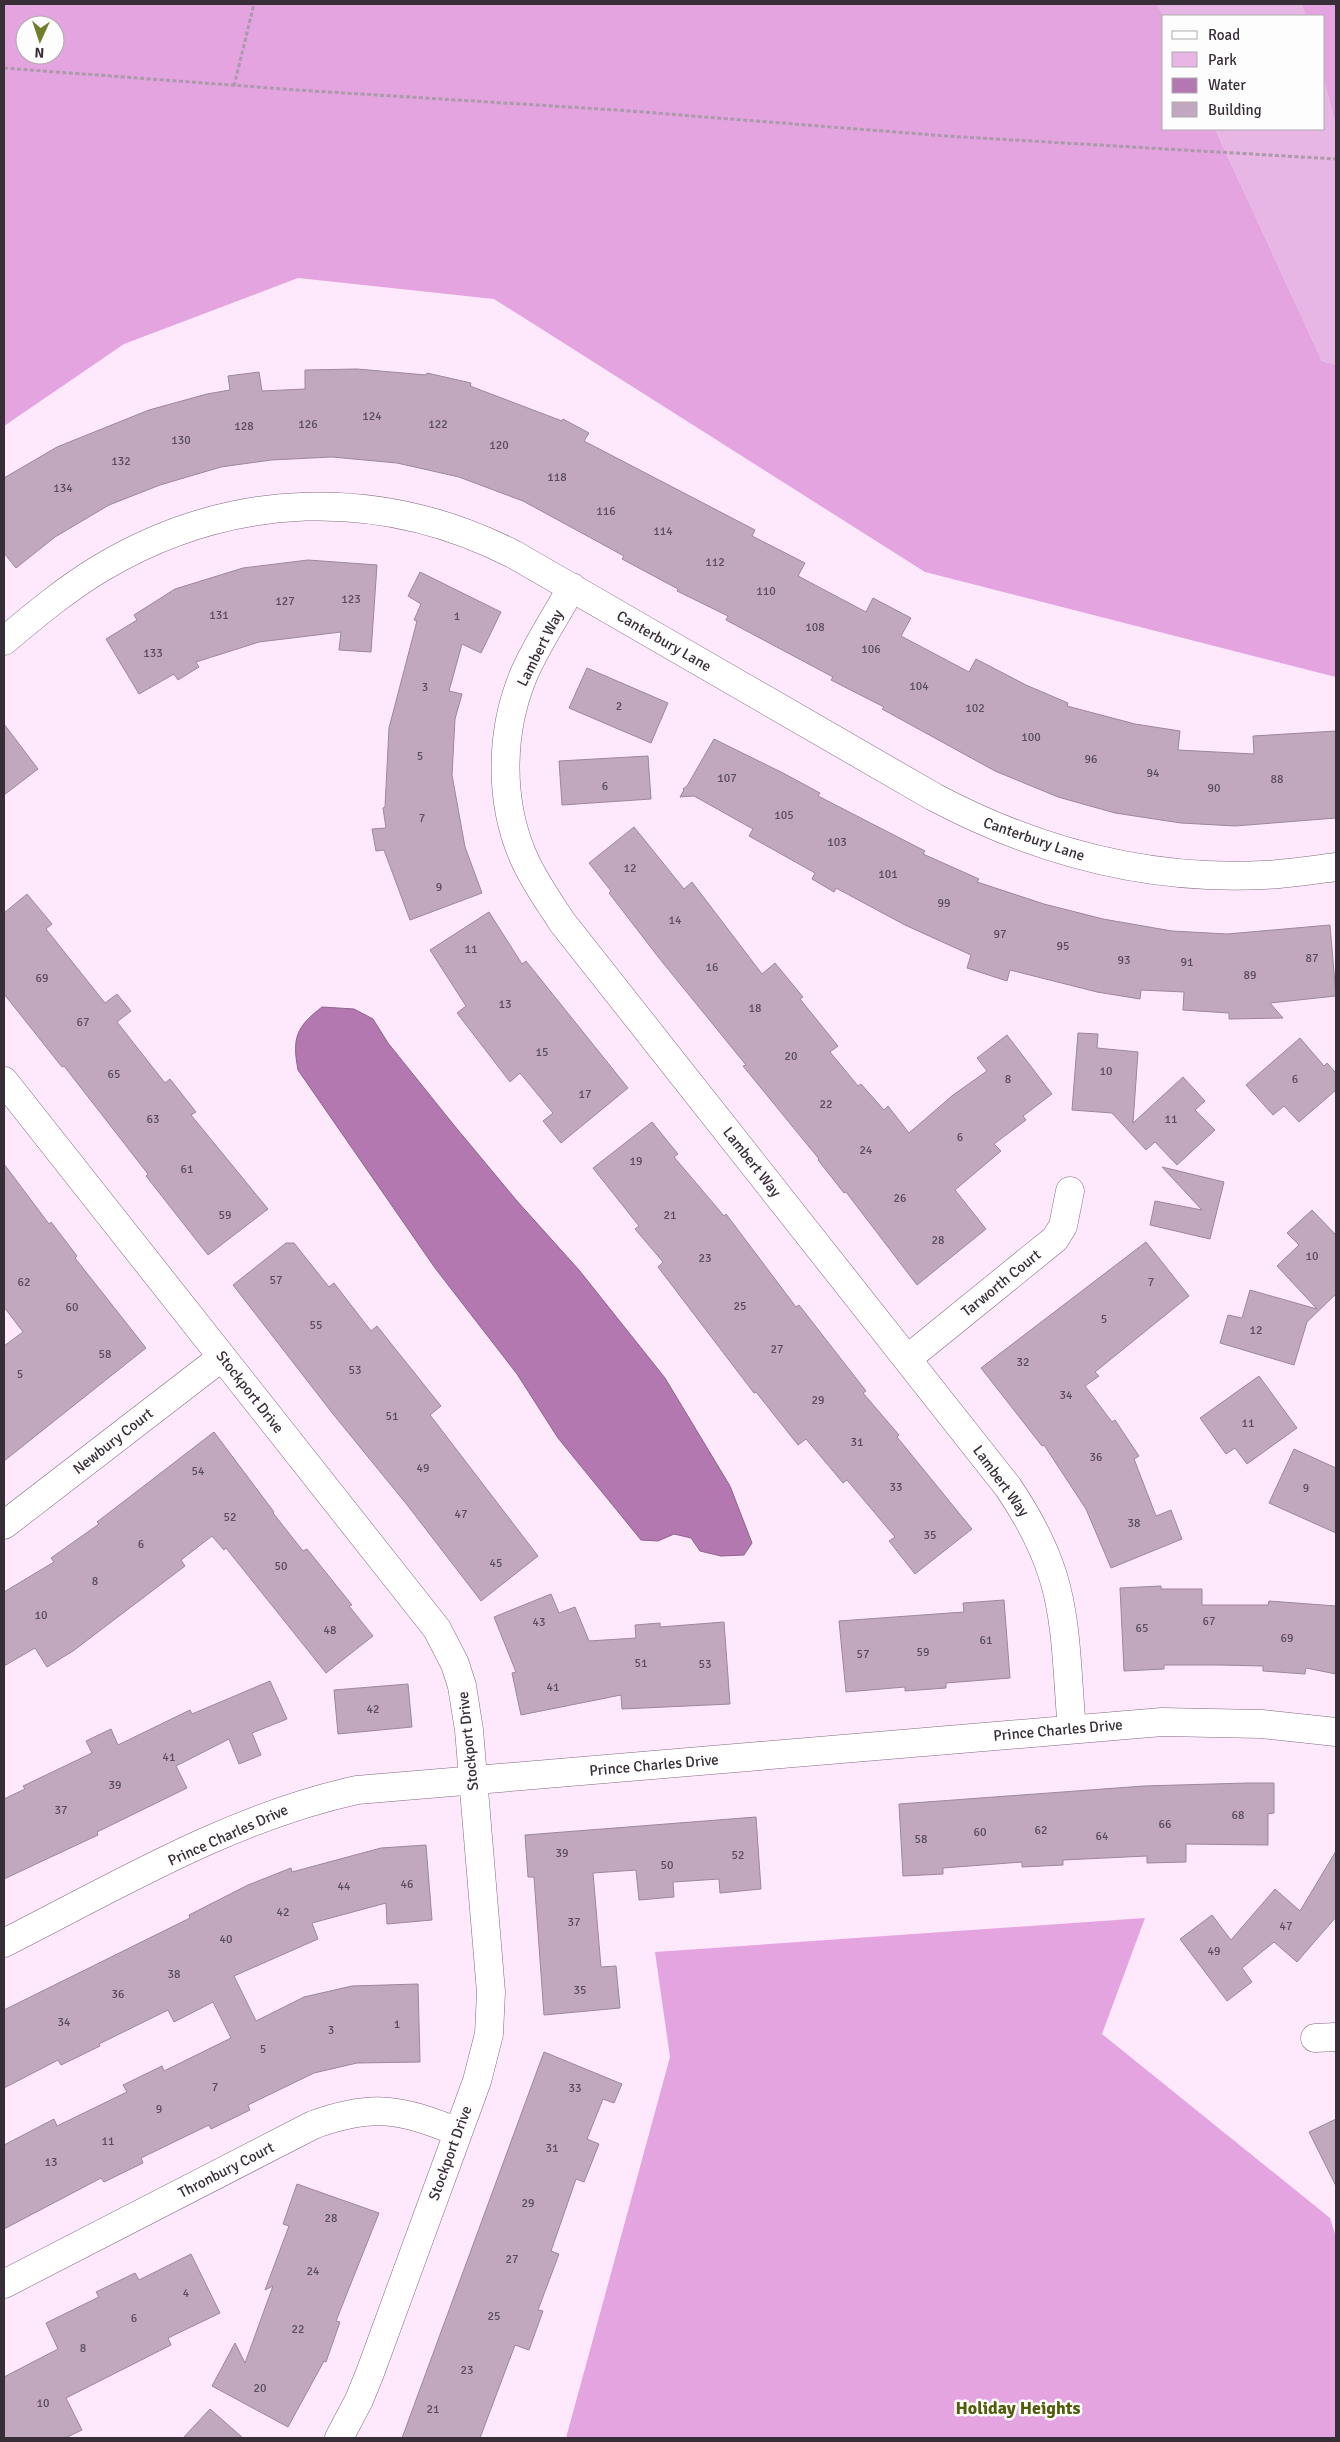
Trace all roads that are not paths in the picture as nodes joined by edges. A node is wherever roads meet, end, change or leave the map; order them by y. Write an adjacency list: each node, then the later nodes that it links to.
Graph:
1 (572, 588): 2 (street, Canterbury Lane); 3 (street, Canterbury Lane); 7 (street, Lambert Way)
2 (4, 641)
3 (1336, 867)
4 (4, 1081): 6 (street, Stockport Drive)
5 (1070, 1191): 7 (street, Tarworth Court)
6 (222, 1357): 8 (street, Newbury Court); 11 (street, Stockport Drive)
7 (907, 1359): 9 (street, Lambert Way)
8 (4, 1525)
9 (1072, 1729): 10 (street, Prince Charles Drive); 11 (street, Prince Charles Drive)
10 (1336, 1732)
11 (472, 1780): 12 (street, Prince Charles Drive); 13 (street, Stockport Drive)
12 (4, 1943)
13 (458, 2132): 14 (street, Thronbury Court); 15 (street, Stockport Drive)
14 (4, 2284)
15 (339, 2438)

